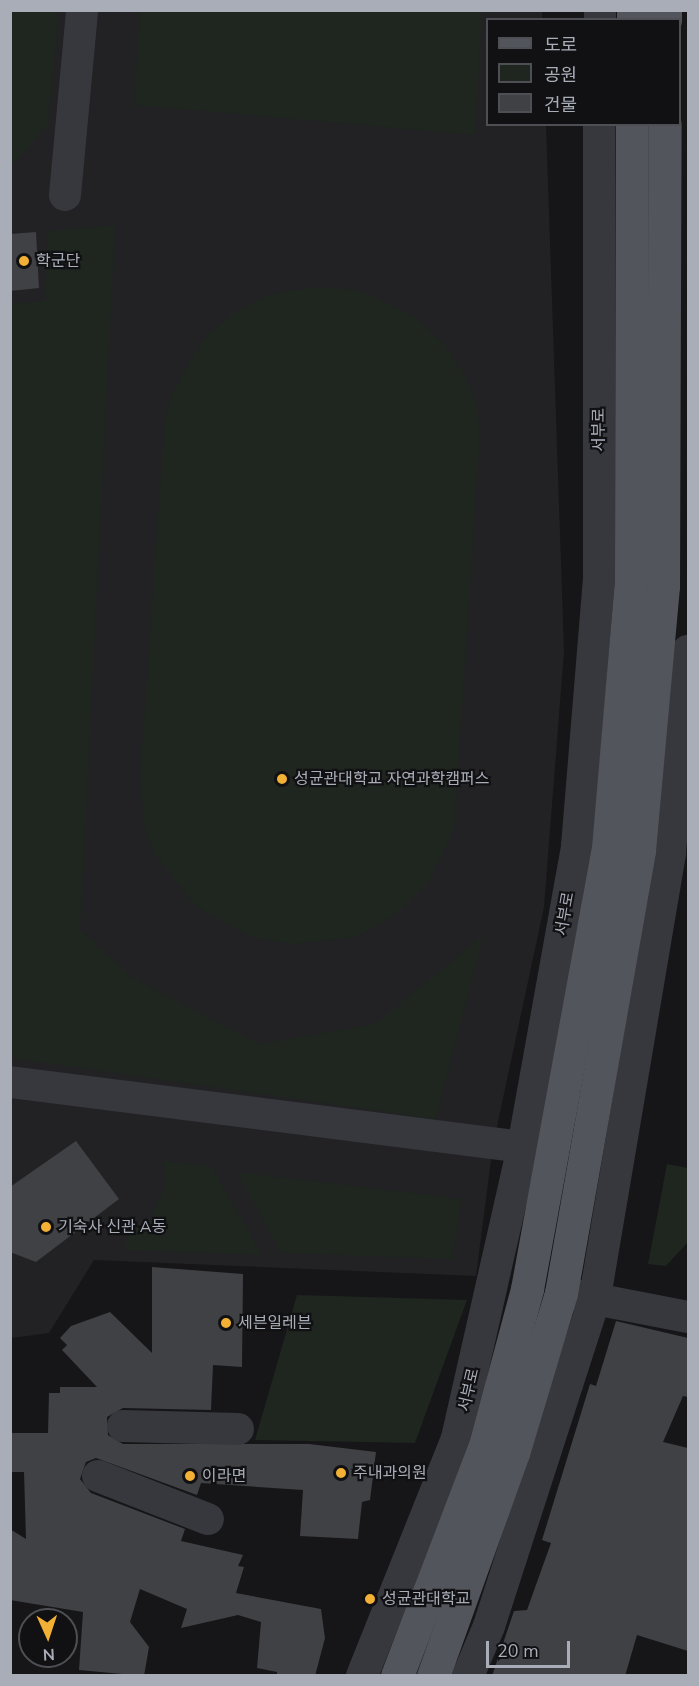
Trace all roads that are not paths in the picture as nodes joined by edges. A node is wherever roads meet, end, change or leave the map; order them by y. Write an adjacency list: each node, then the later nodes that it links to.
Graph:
1 (82, 10): 5 (street)
2 (599, 126): 8 (street, 서부로)
3 (632, 126): 17 (main road, 서부로)
4 (665, 126): 18 (main road)
5 (65, 195)
6 (688, 651): 10 (street)
7 (10, 1082): 8 (street)
8 (523, 1147): 9 (street, 서부로)
9 (493, 1285): 10 (street); 16 (street, 서부로)
10 (595, 1297): 11 (street); 19 (street)
11 (688, 1317)
12 (123, 1426): 13 (street)
13 (238, 1429)
14 (98, 1476): 15 (street)
15 (208, 1519)
16 (362, 1676)
17 (397, 1676)
18 (433, 1676)
19 (468, 1676)

